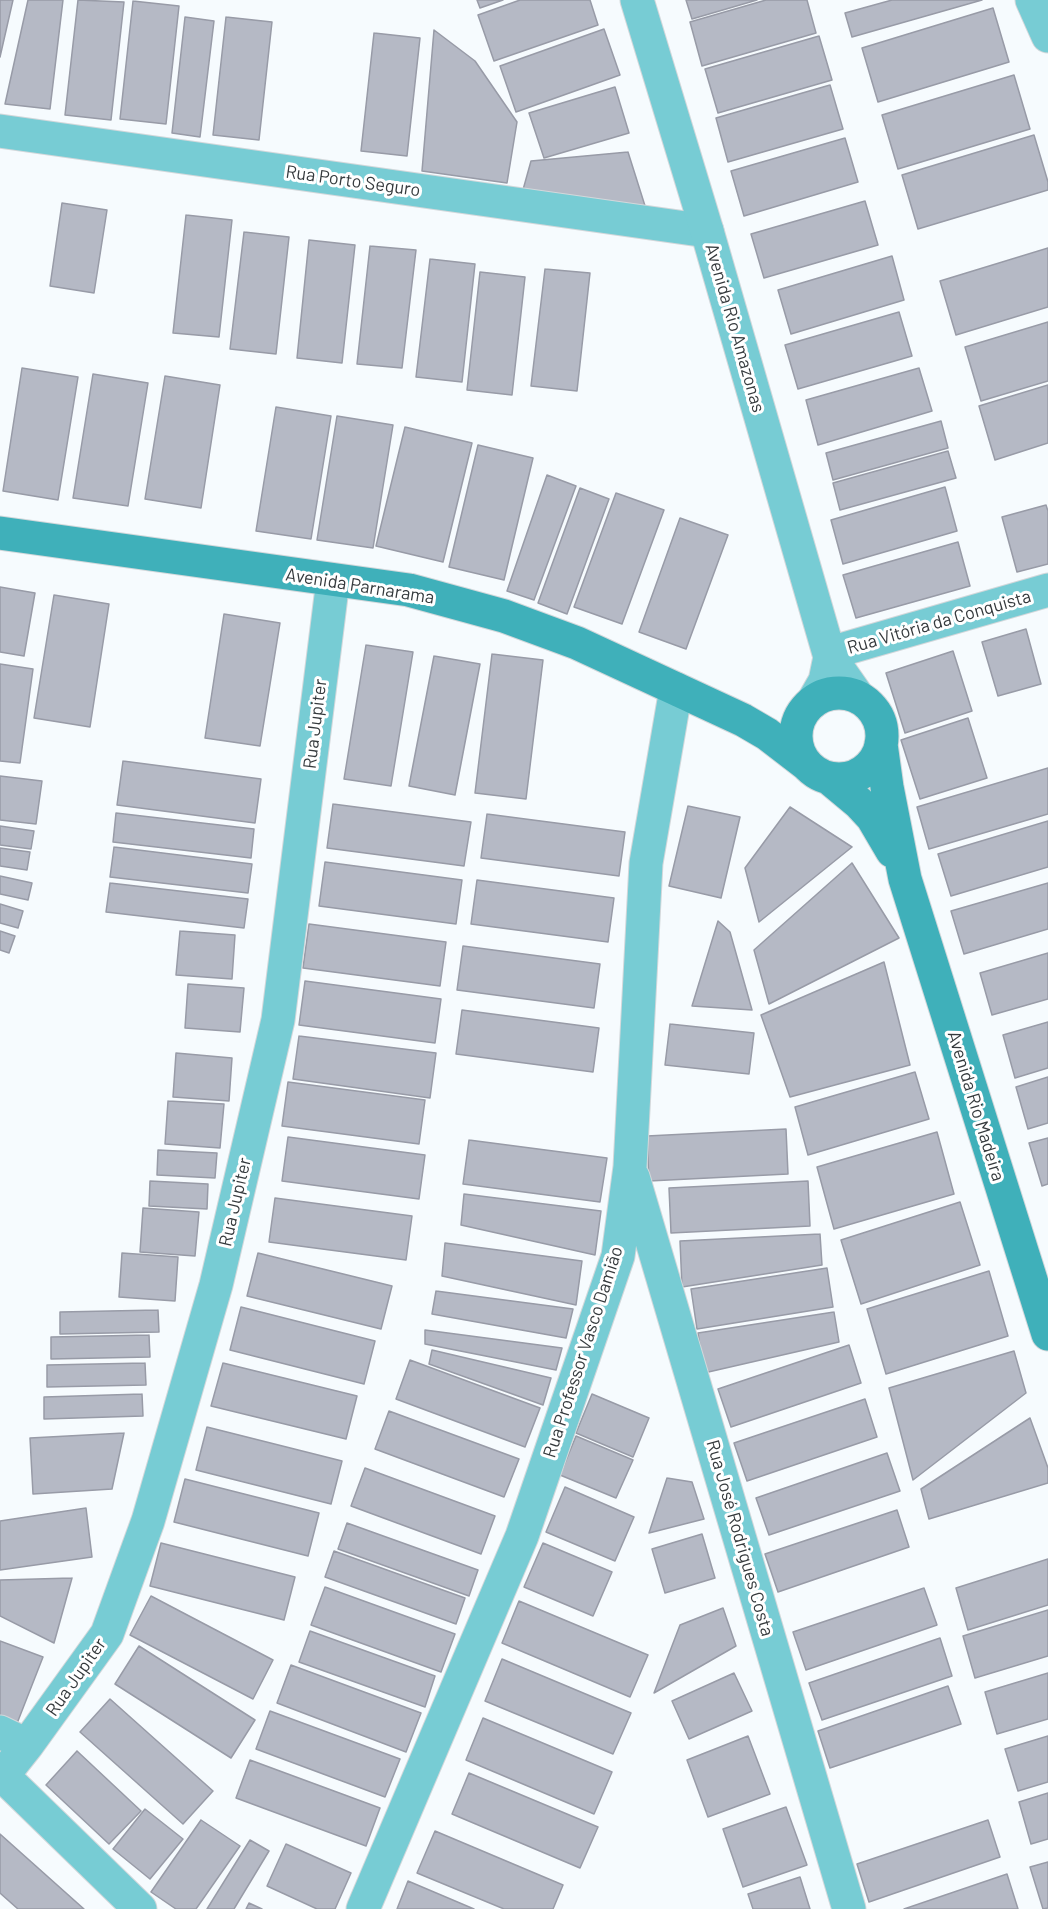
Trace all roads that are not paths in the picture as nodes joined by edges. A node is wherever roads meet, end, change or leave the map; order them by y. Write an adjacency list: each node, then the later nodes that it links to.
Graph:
1 (637, 0): 5 (street, Avenida Rio Amazonas)
2 (1032, 0): 3 (street)
3 (1048, 36)
4 (0, 131): 5 (street, Rua Porto Seguro)
5 (707, 231): 9 (street, Avenida Rio Amazonas)
6 (0, 533): 7 (main road, Avenida Parnarama)
7 (333, 580): 10 (main road, Avenida Parnarama); 18 (street, Rua Jupiter)
8 (1048, 590): 9 (street, Rua Vitória da Conquista)
9 (830, 655): 11 (street, Avenida Rio Amazonas); 12 (street)
10 (689, 695): 12 (main road, Avenida Parnarama); 14 (main road, Avenida Parnarama); 16 (street, Rua Professor Vasco Damião)
11 (858, 697): 12 (main road); 13 (main road)
12 (809, 706): 14 (main road)
13 (881, 744): 14 (main road); 15 (main road, Avenida Rio Madeira)
14 (818, 771): 15 (main road, Avenida Rio Madeira)
15 (905, 879): 17 (main road, Avenida Rio Madeira)
16 (630, 1167): 21 (street, Rua Professor Vasco Damião); 22 (street, Rua José Rodrigues Costa)
17 (1048, 1334)
18 (14, 1739): 19 (street, Rua Jupiter)
19 (1, 1777): 20 (street)
20 (140, 1909)
21 (363, 1909)
22 (849, 1909)

